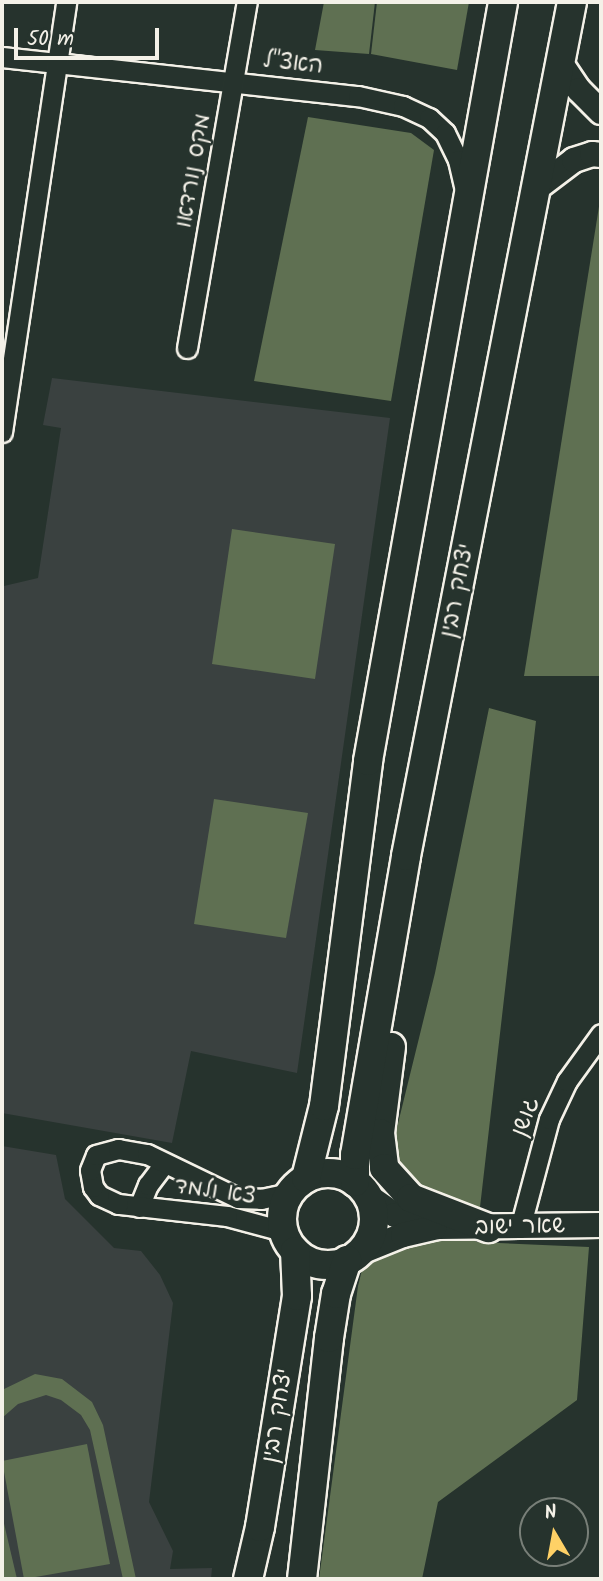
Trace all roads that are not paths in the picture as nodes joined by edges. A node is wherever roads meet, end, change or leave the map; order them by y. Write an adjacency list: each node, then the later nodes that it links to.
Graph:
1 (66, 2): 6 (street)
2 (247, 2): 8 (street, מקס נורדאו)
3 (503, 2): 12 (main road)
4 (572, 2): 7 (main road, יצחק רבין)
5 (2, 57): 6 (street, האצ"ל)
6 (57, 63): 8 (street, האצ"ל); 14 (street)
7 (562, 65): 9 (street); 11 (main road, יצחק רבין)
8 (235, 82): 12 (street, האצ"ל); 13 (street, מקס נורדאו)
9 (601, 112)
10 (601, 155): 11 (street)
11 (537, 188): 15 (main road, יצחק רבין)
12 (466, 212): 18 (main road)
13 (187, 348)
14 (2, 432)
15 (387, 971): 19 (main road, יצחק רבין); 23 (main road)
16 (601, 1034): 24 (street, גושן)
17 (164, 1164): 18 (street, צא ולמד); 20 (street, צא ולמד); 20 (street, צא ולמד)
18 (298, 1186): 19 (main road); 25 (main road)
19 (361, 1189): 22 (street, שאר ישוב); 26 (main road)
20 (139, 1206): 25 (street, צא ולמד)
21 (601, 1226): 24 (street, שאר ישוב)
22 (438, 1227): 23 (street, שאר ישוב); 26 (street, שאר ישוב)
23 (488, 1228): 24 (street, שאר ישוב)
24 (520, 1228)
25 (289, 1241): 26 (main road); 27 (main road, יצחק רבין)
26 (352, 1257): 28 (main road, יצחק רבין)
27 (248, 1579)
28 (302, 1579)

